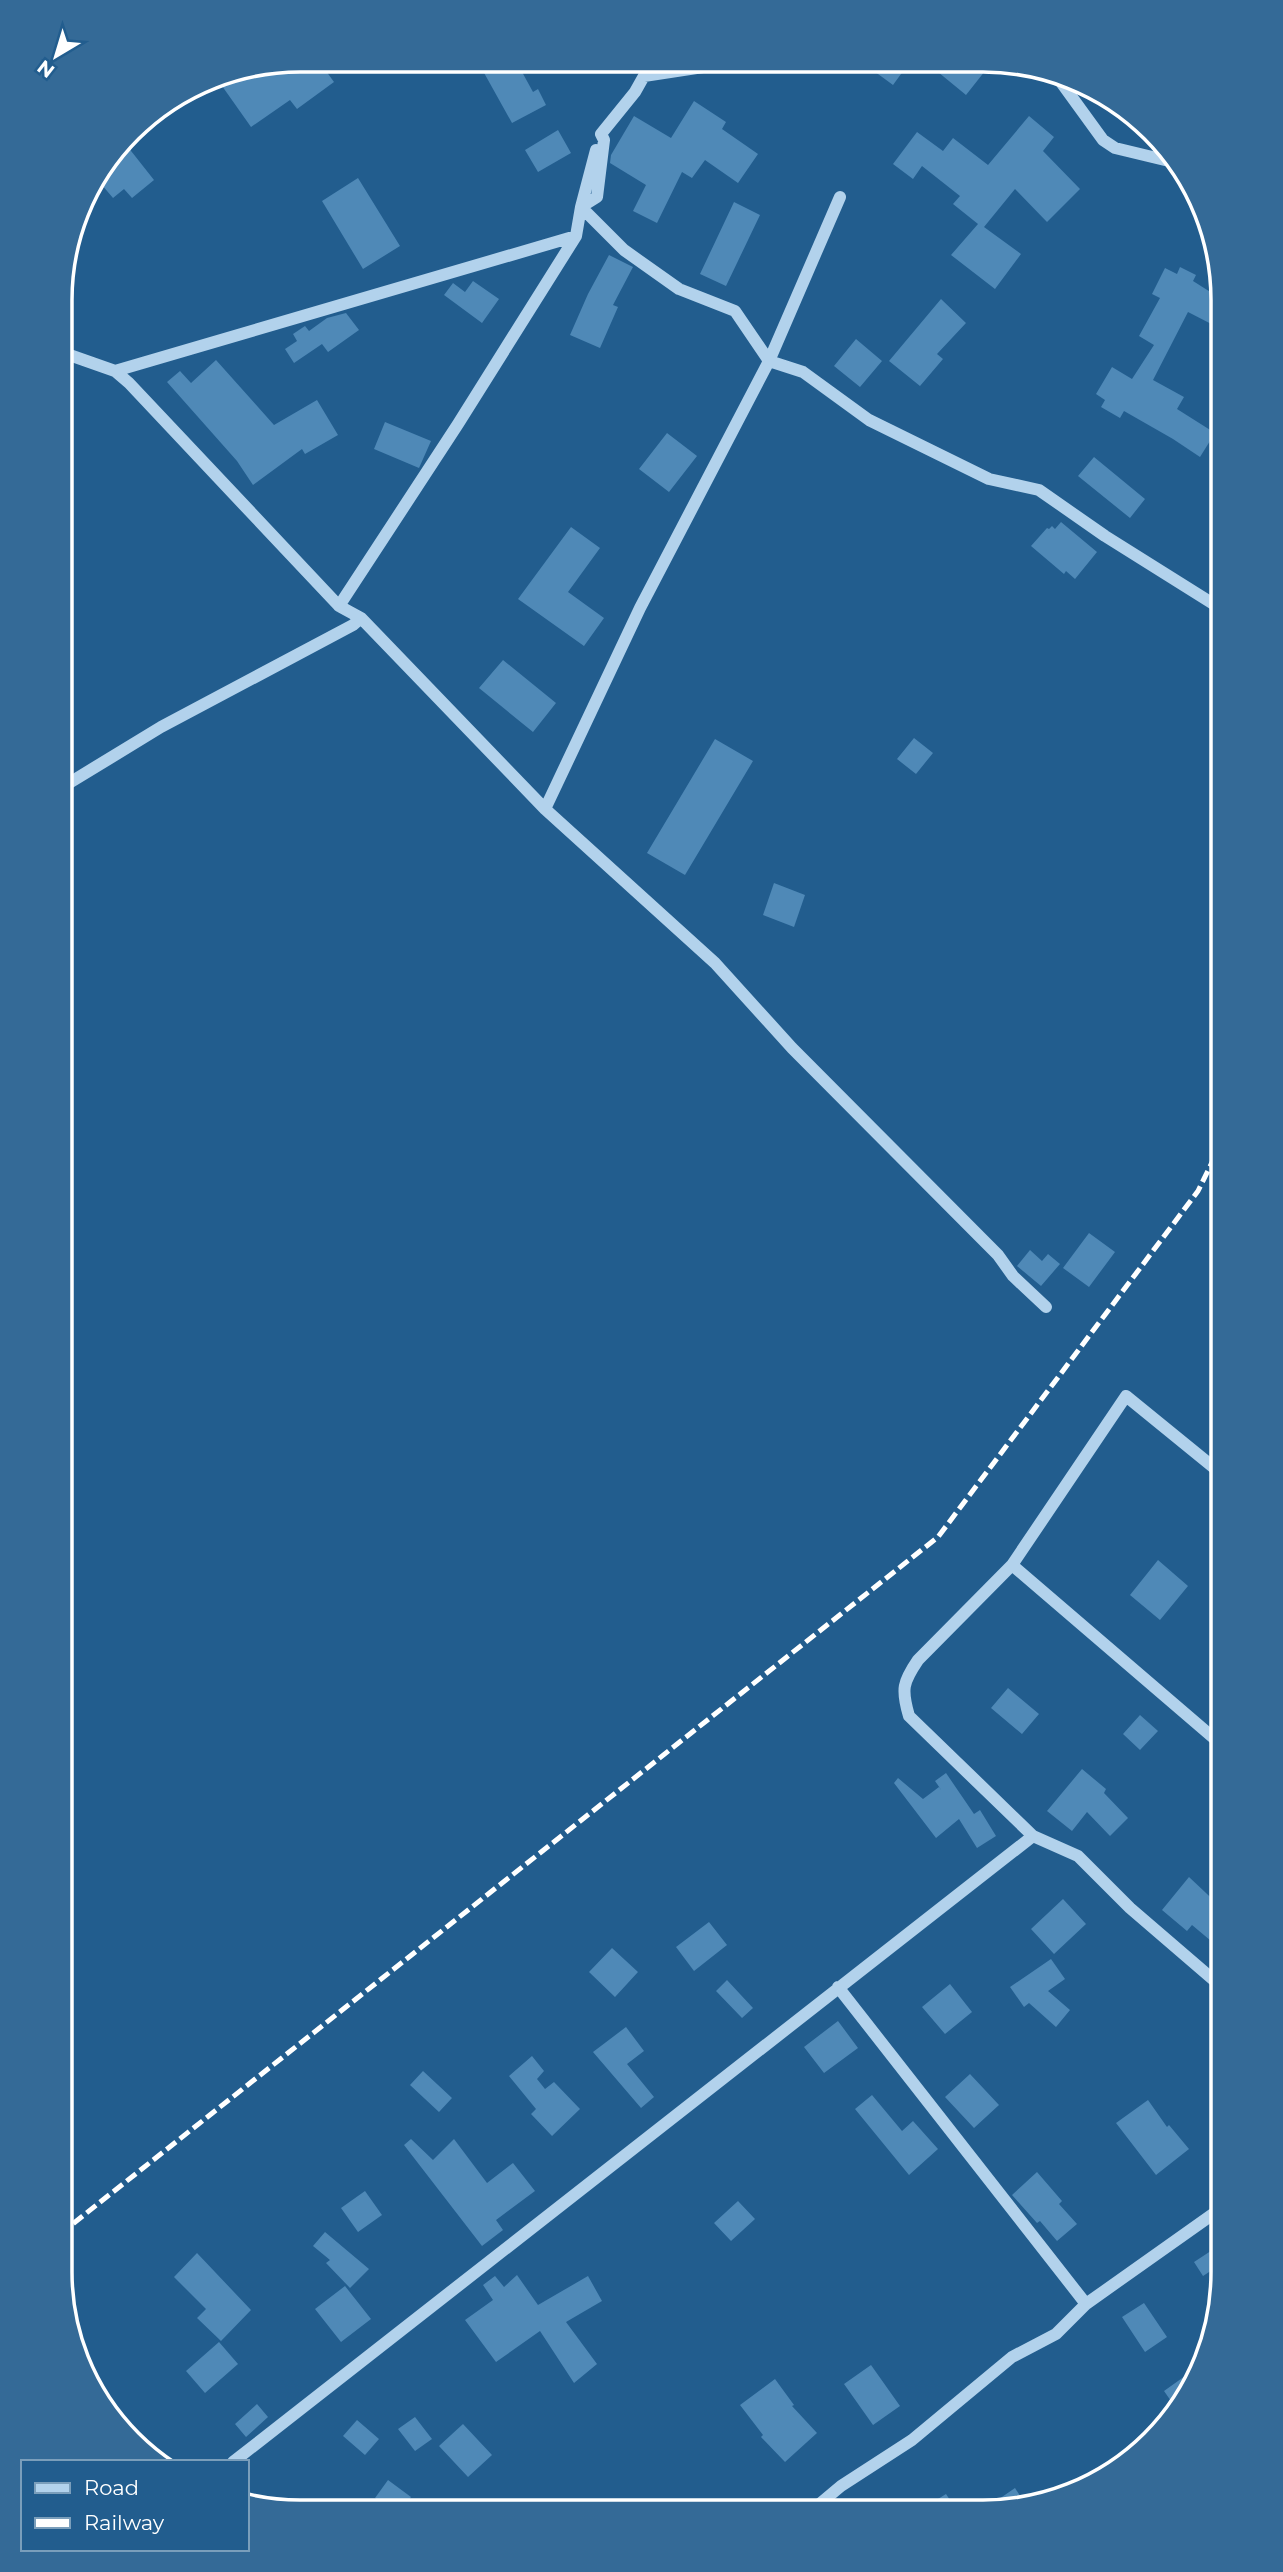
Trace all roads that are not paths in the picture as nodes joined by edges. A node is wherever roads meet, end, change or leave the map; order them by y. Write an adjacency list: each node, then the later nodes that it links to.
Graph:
1 (665, 72): 5 (street)
2 (1065, 87): 3 (street)
3 (1163, 160)
4 (840, 197): 8 (street)
5 (581, 207): 6 (street); 8 (street)
6 (576, 236): 9 (street); 11 (street)
7 (72, 356): 9 (street)
8 (769, 361): 10 (street); 14 (street)
9 (115, 371): 11 (street)
10 (1211, 602)
11 (339, 606): 12 (street)
12 (361, 618): 13 (street); 14 (street)
13 (72, 781)
14 (545, 809): 15 (street)
15 (1046, 1307)
16 (1211, 1465): 17 (street)
17 (1012, 1564): 18 (street); 19 (street)
18 (1211, 1736)
19 (1033, 1836): 20 (street); 21 (street)
20 (1211, 1978)
21 (838, 1987): 23 (street); 24 (street)
22 (1211, 2215): 23 (street)
23 (1086, 2304): 25 (street)
24 (236, 2460)
25 (824, 2500)

